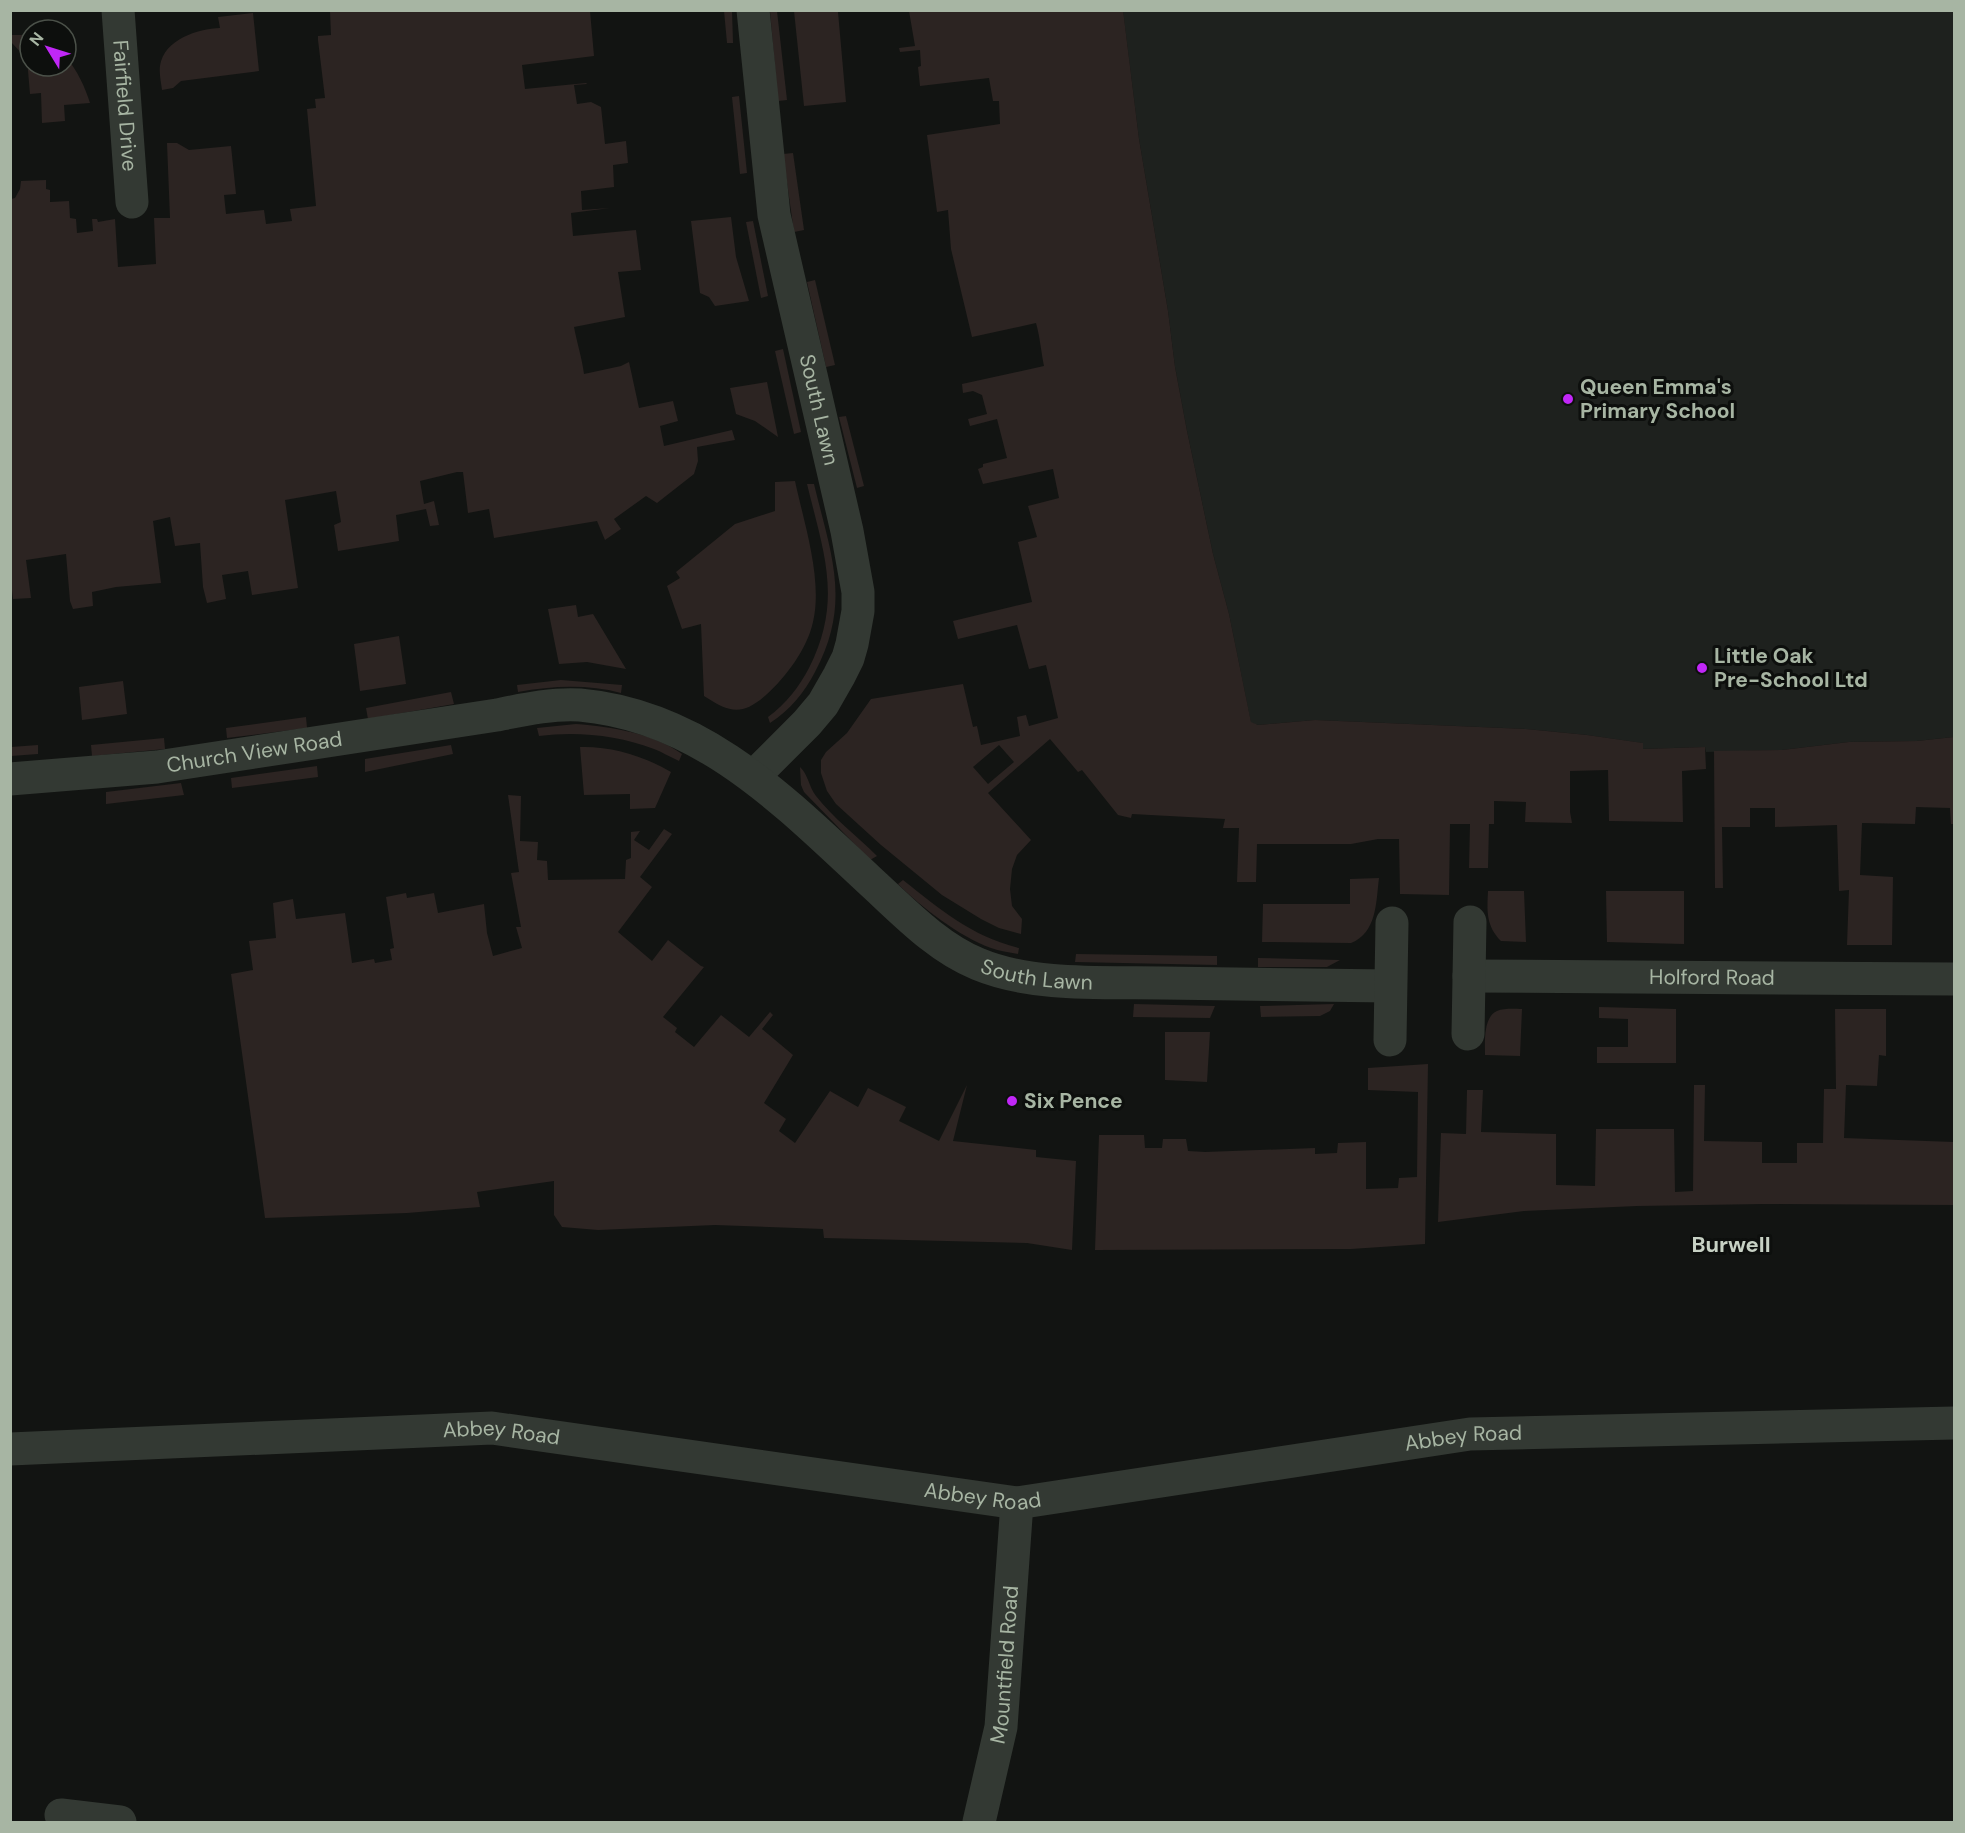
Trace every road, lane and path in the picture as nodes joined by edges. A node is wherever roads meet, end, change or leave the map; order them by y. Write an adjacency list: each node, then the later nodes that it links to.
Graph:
1 (118, 10): 3 (street, Fairfield Drive)
2 (753, 10): 5 (street, South Lawn)
3 (132, 202)
4 (497, 716): 5 (street, South Lawn); 6 (street, Church View Road)
5 (754, 776): 11 (street, South Lawn)
6 (10, 779)
7 (1392, 922): 11 (street)
8 (1470, 922): 9 (street)
9 (1469, 976): 10 (street, Holford Road); 12 (street)
10 (1954, 979)
11 (1390, 987): 13 (street)
12 (1468, 1034)
13 (1390, 1040)
14 (1954, 1423): 16 (street, Abbey Road)
15 (10, 1449): 16 (street, Abbey Road)
16 (1017, 1503): 19 (street, Mountfield Road)
17 (61, 1815): 18 (street)
18 (120, 1822)
19 (979, 1822)

